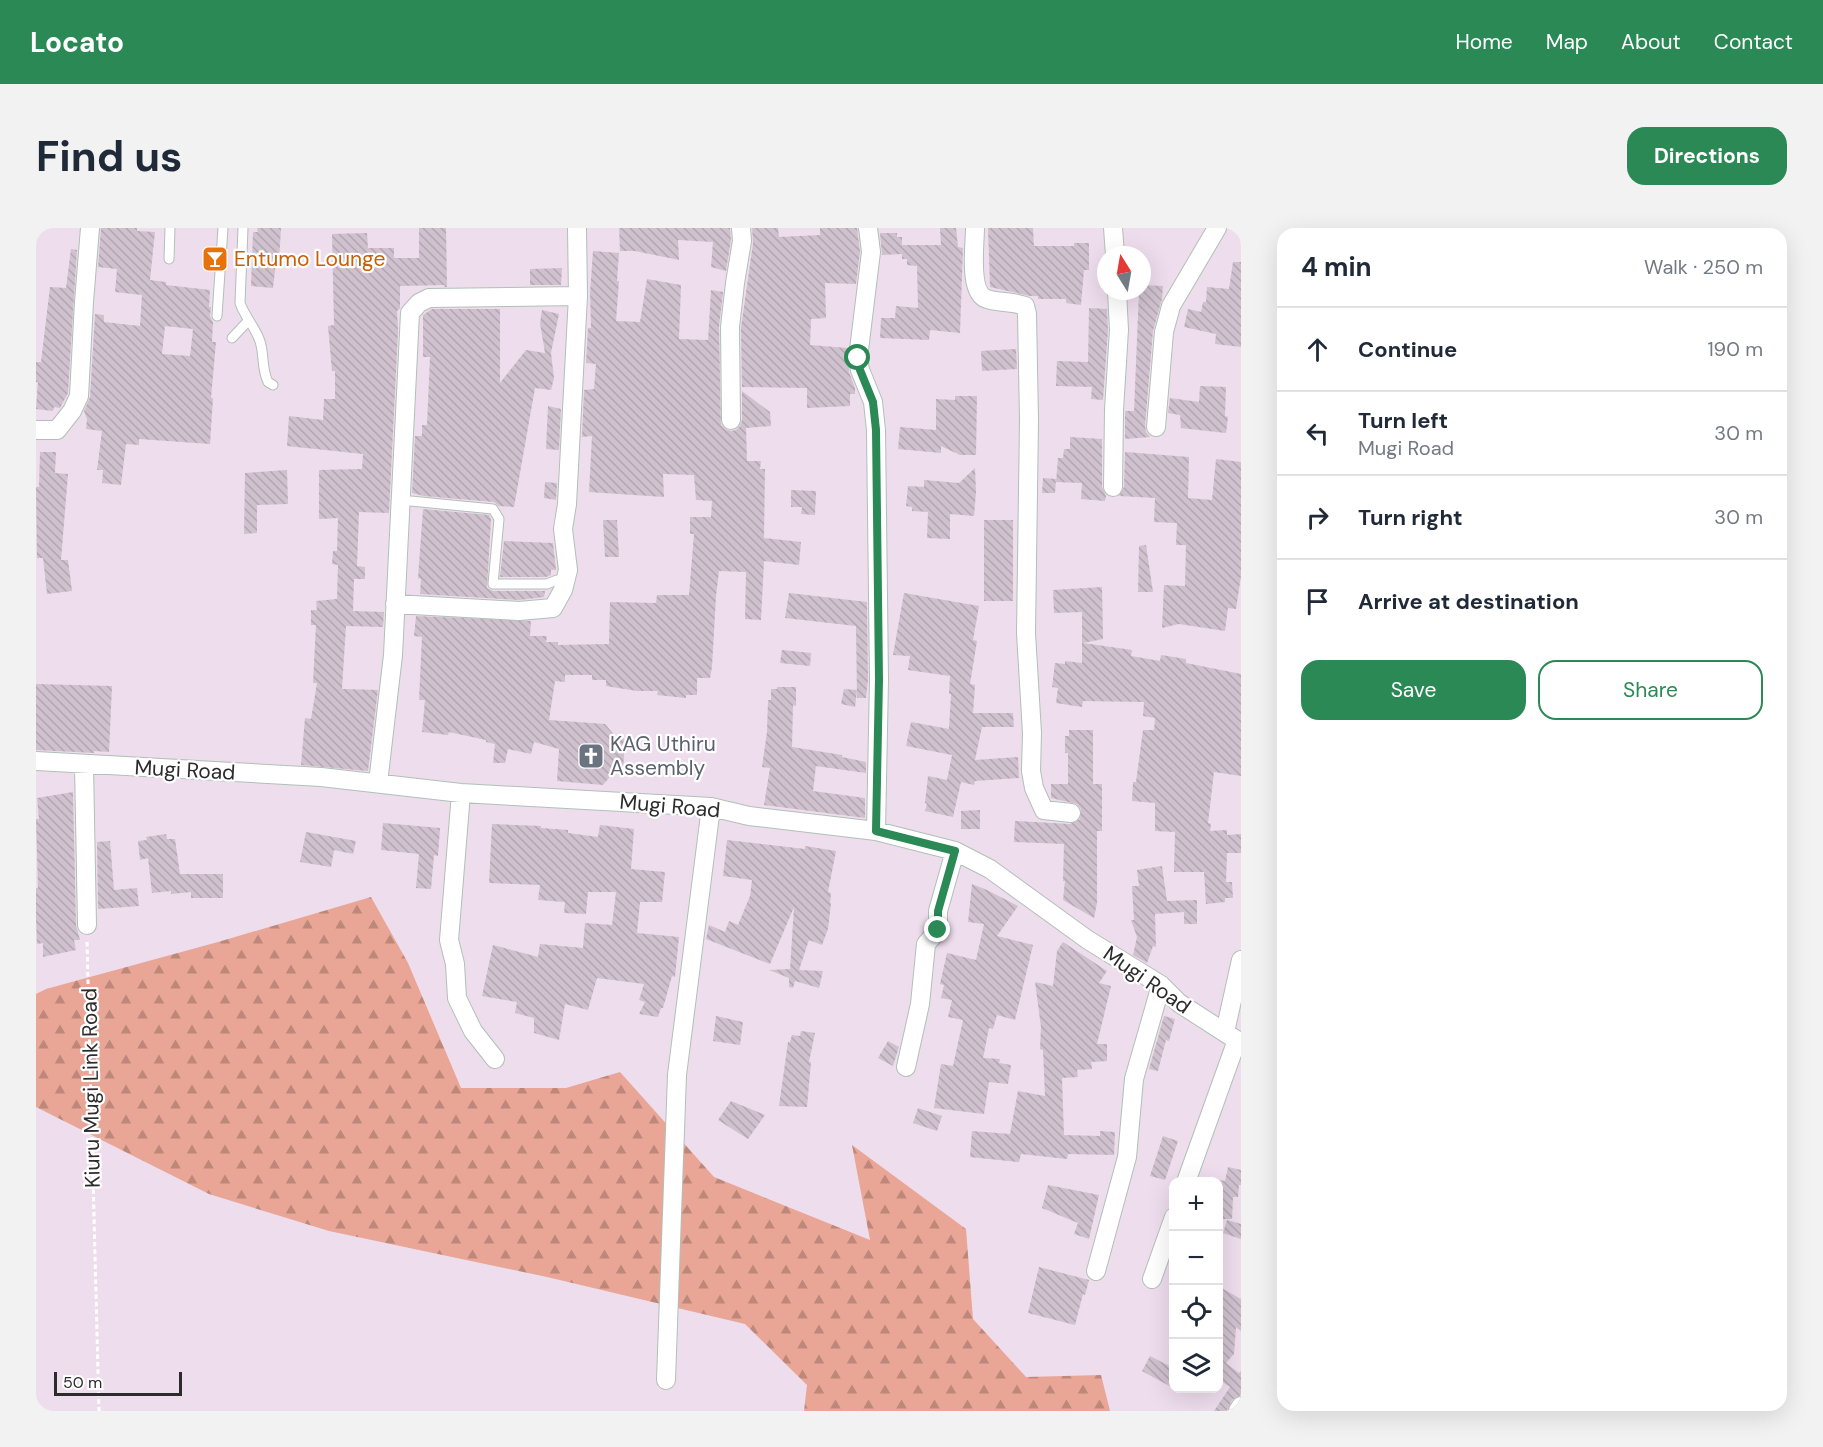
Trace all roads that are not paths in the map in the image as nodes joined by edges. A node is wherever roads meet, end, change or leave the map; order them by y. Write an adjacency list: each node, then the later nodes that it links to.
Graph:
1 (90, 228): 21 (street)
2 (170, 228): 12 (lane)
3 (223, 228): 15 (lane)
4 (243, 228): 16 (lane)
5 (577, 228): 13 (street)
6 (741, 228): 19 (street)
7 (868, 228): 32 (street)
8 (975, 228): 31 (street)
9 (1113, 228): 11 (street)
10 (1217, 228): 20 (street)
11 (1114, 246)
12 (169, 259)
13 (578, 296): 23 (street); 25 (street)
14 (1117, 300): 22 (street)
15 (217, 316)
16 (248, 321): 17 (lane); 18 (lane)
17 (232, 338)
18 (273, 385)
19 (731, 420)
20 (1156, 427)
21 (36, 430)
22 (1113, 487)
23 (400, 500): 24 (lane); 25 (street)
24 (557, 580)
25 (395, 604): 28 (street)
26 (36, 761): 27 (street, Mugi Road)
27 (84, 765): 28 (street, Mugi Road); 34 (street)
28 (378, 783): 29 (street, Mugi Road)
29 (462, 793): 30 (street, Mugi Road); 38 (street)
30 (711, 807): 32 (street, Mugi Road); 44 (street)
31 (1071, 813)
32 (876, 831): 33 (street, Mugi Road)
33 (955, 851): 36 (street, Mugi Road); 39 (street)
34 (87, 925)
35 (1241, 960): 37 (street)
36 (1161, 985): 37 (street, Mugi Road); 42 (street)
37 (1234, 1038): 40 (street)
38 (495, 1059)
39 (906, 1067)
40 (1188, 1177)
41 (1169, 1229): 43 (street)
42 (1096, 1271)
43 (1152, 1279)
44 (666, 1380)
45 (1241, 1406): 46 (street)
46 (1238, 1411)

